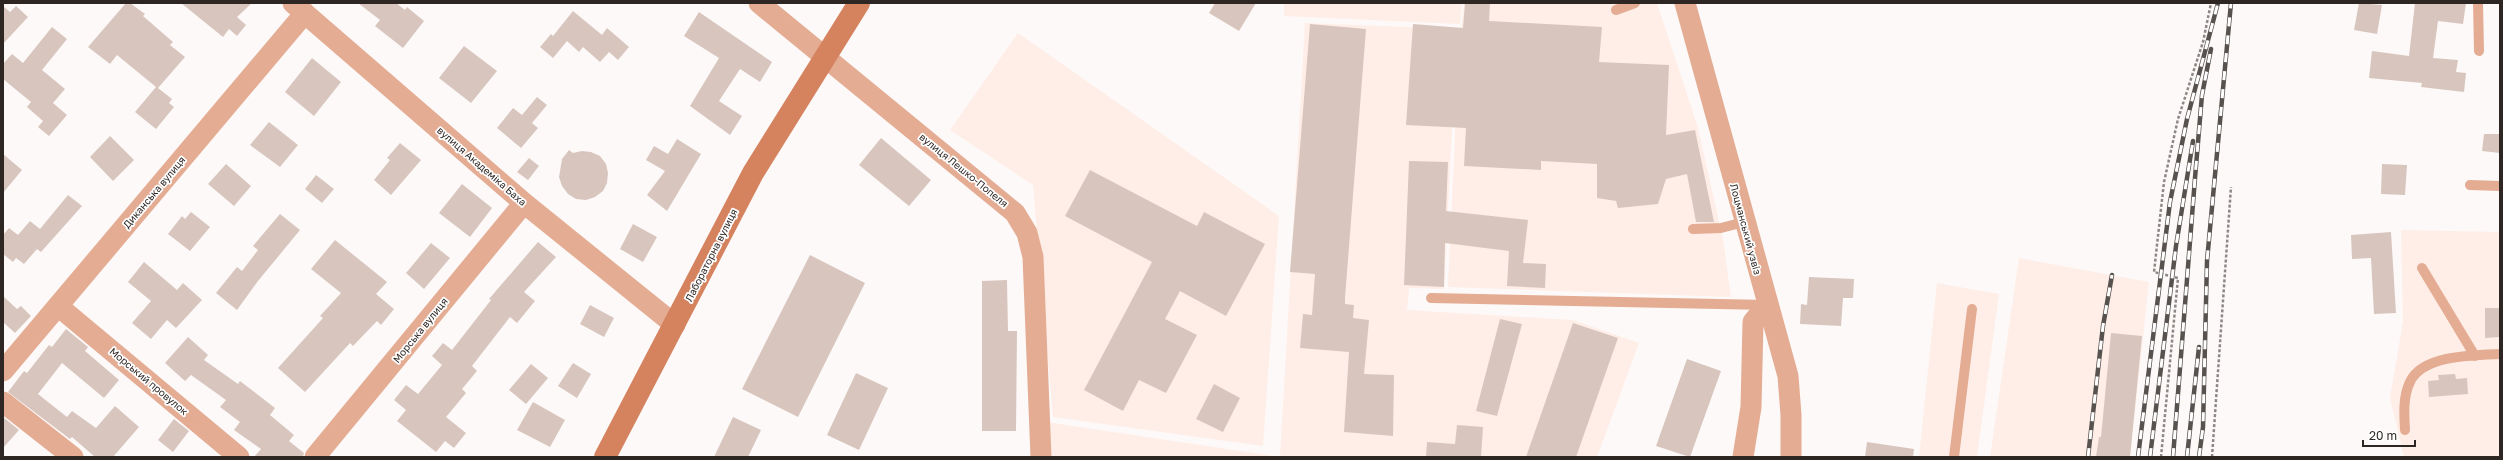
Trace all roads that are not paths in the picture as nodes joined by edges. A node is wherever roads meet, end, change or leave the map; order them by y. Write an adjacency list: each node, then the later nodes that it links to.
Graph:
1 (759, 3): 9 (street, вулиця Лешко-Попеля)
2 (859, 3): 9 (main road)
3 (1635, 3): 7 (lane)
4 (1685, 3): 13 (street, Лоцманський узвіз)
5 (2478, 3): 8 (lane)
6 (299, 8): 12 (street, вулиця Академіка Баха); 18 (street, Диканська вулиця)
7 (1616, 10)
8 (2479, 51)
9 (825, 58): 20 (main road, Лабораторна вулиця); 30 (street, вулиця Лешко-Попеля)
10 (2470, 185): 11 (lane)
11 (2500, 186)
12 (524, 203): 20 (street, вулиця Академіка Баха); 28 (street, Морська вулиця)
13 (1744, 222): 14 (lane); 17 (street, Лоцманський узвіз)
14 (1693, 230)
15 (2422, 268): 22 (lane)
16 (1431, 298): 17 (lane)
17 (1767, 305): 31 (street); 32 (street, Лоцманський узвіз)
18 (58, 306): 23 (street, Диканська вулиця); 27 (street, Морський провулок)
19 (1972, 309): 33 (lane)
20 (675, 325): 29 (main road, Лабораторна вулиця)
21 (2500, 354): 22 (lane)
22 (2475, 356): 25 (lane)
23 (3, 371)
24 (3, 402): 26 (street)
25 (2404, 430)
26 (73, 457)
27 (239, 457)
28 (315, 457)
29 (605, 457)
30 (1041, 457)
31 (1743, 457)
32 (1791, 457)
33 (1954, 457)

